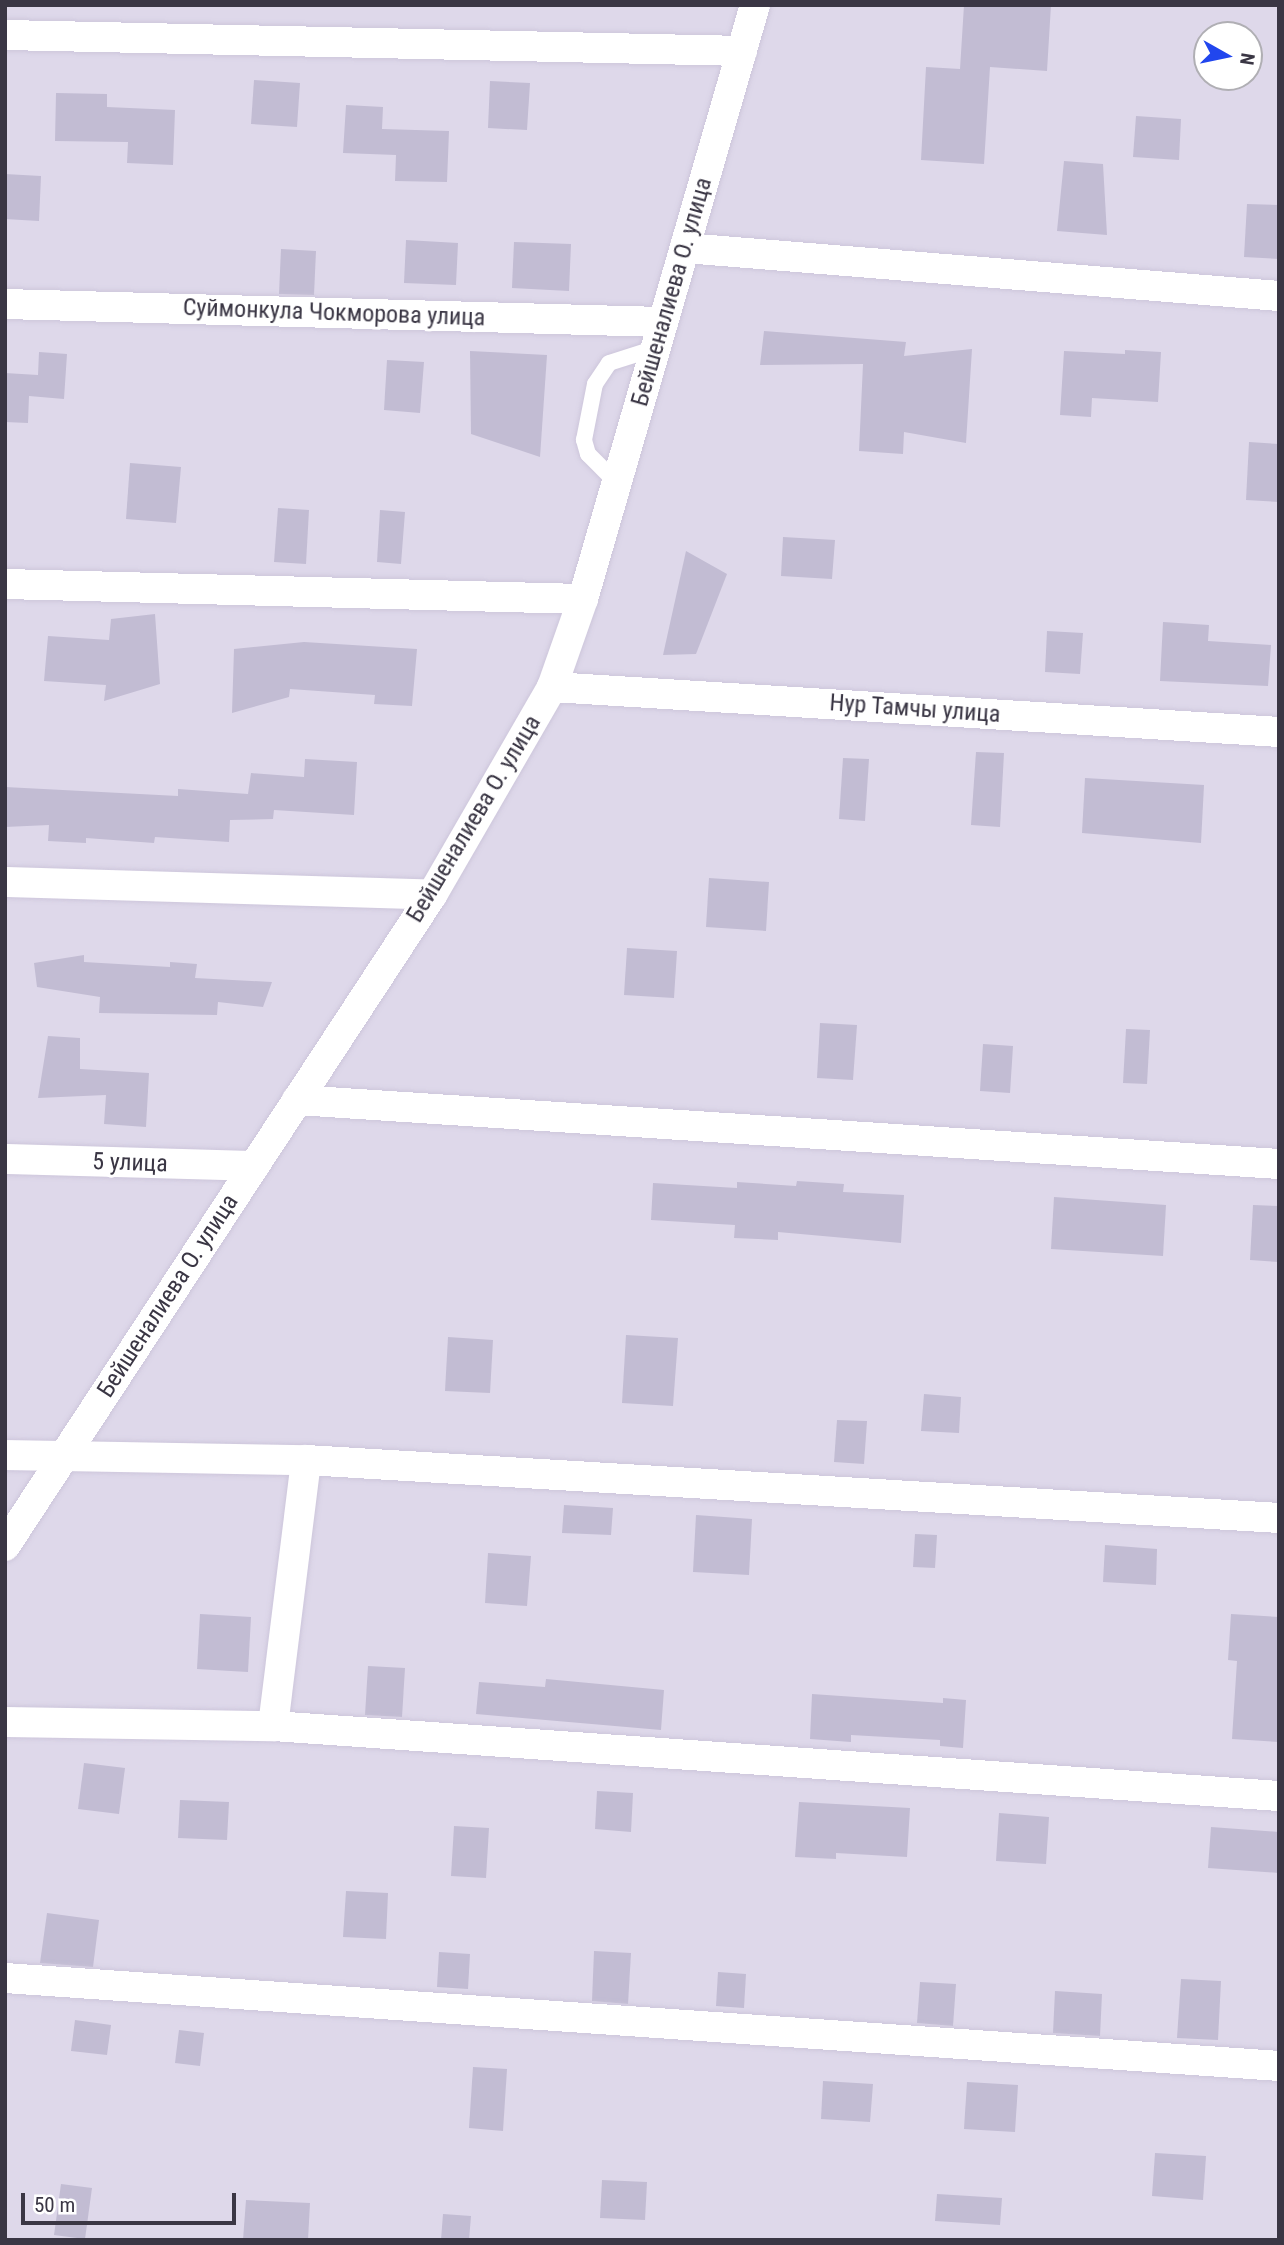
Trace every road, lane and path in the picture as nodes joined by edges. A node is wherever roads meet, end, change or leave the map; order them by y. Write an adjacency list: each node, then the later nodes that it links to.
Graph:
1 (755, 5): 3 (street, Бейшеналиева О. улица)
2 (5, 35): 3 (street)
3 (742, 51): 4 (street, Бейшеналиева О. улица)
4 (685, 248): 5 (street); 7 (street, Бейшеналиева О. улица)
5 (1279, 296)
6 (5, 304): 7 (street, Суймонкула Чокморова улица)
7 (660, 335): 8 (street, Бейшеналиева О. улица); 8 (lane)
8 (617, 482): 10 (street, Бейшеналиева О. улица)
9 (5, 584): 10 (street)
10 (583, 599): 11 (street, Бейшеналиева О. улица)
11 (552, 687): 12 (street, Нур Тамчы улица); 14 (street, Бейшеналиева О. улица)
12 (1279, 732)
13 (5, 882): 14 (street)
14 (432, 895): 15 (street, Бейшеналиева О. улица)
15 (297, 1100): 17 (street); 18 (street, Бейшеналиева О. улица)
16 (5, 1159): 18 (street, 5 улица)
17 (1279, 1164)
18 (254, 1166): 20 (street, Бейшеналиева О. улица)
19 (5, 1455): 20 (street)
20 (62, 1457): 21 (street); 23 (street, Бейшеналиева О. улица)
21 (306, 1460): 22 (street); 25 (street)
22 (1279, 1518)
23 (5, 1546)
24 (5, 1722): 25 (street)
25 (273, 1727): 26 (street)
26 (1279, 1796)
27 (5, 1978): 28 (street)
28 (1279, 2066)

